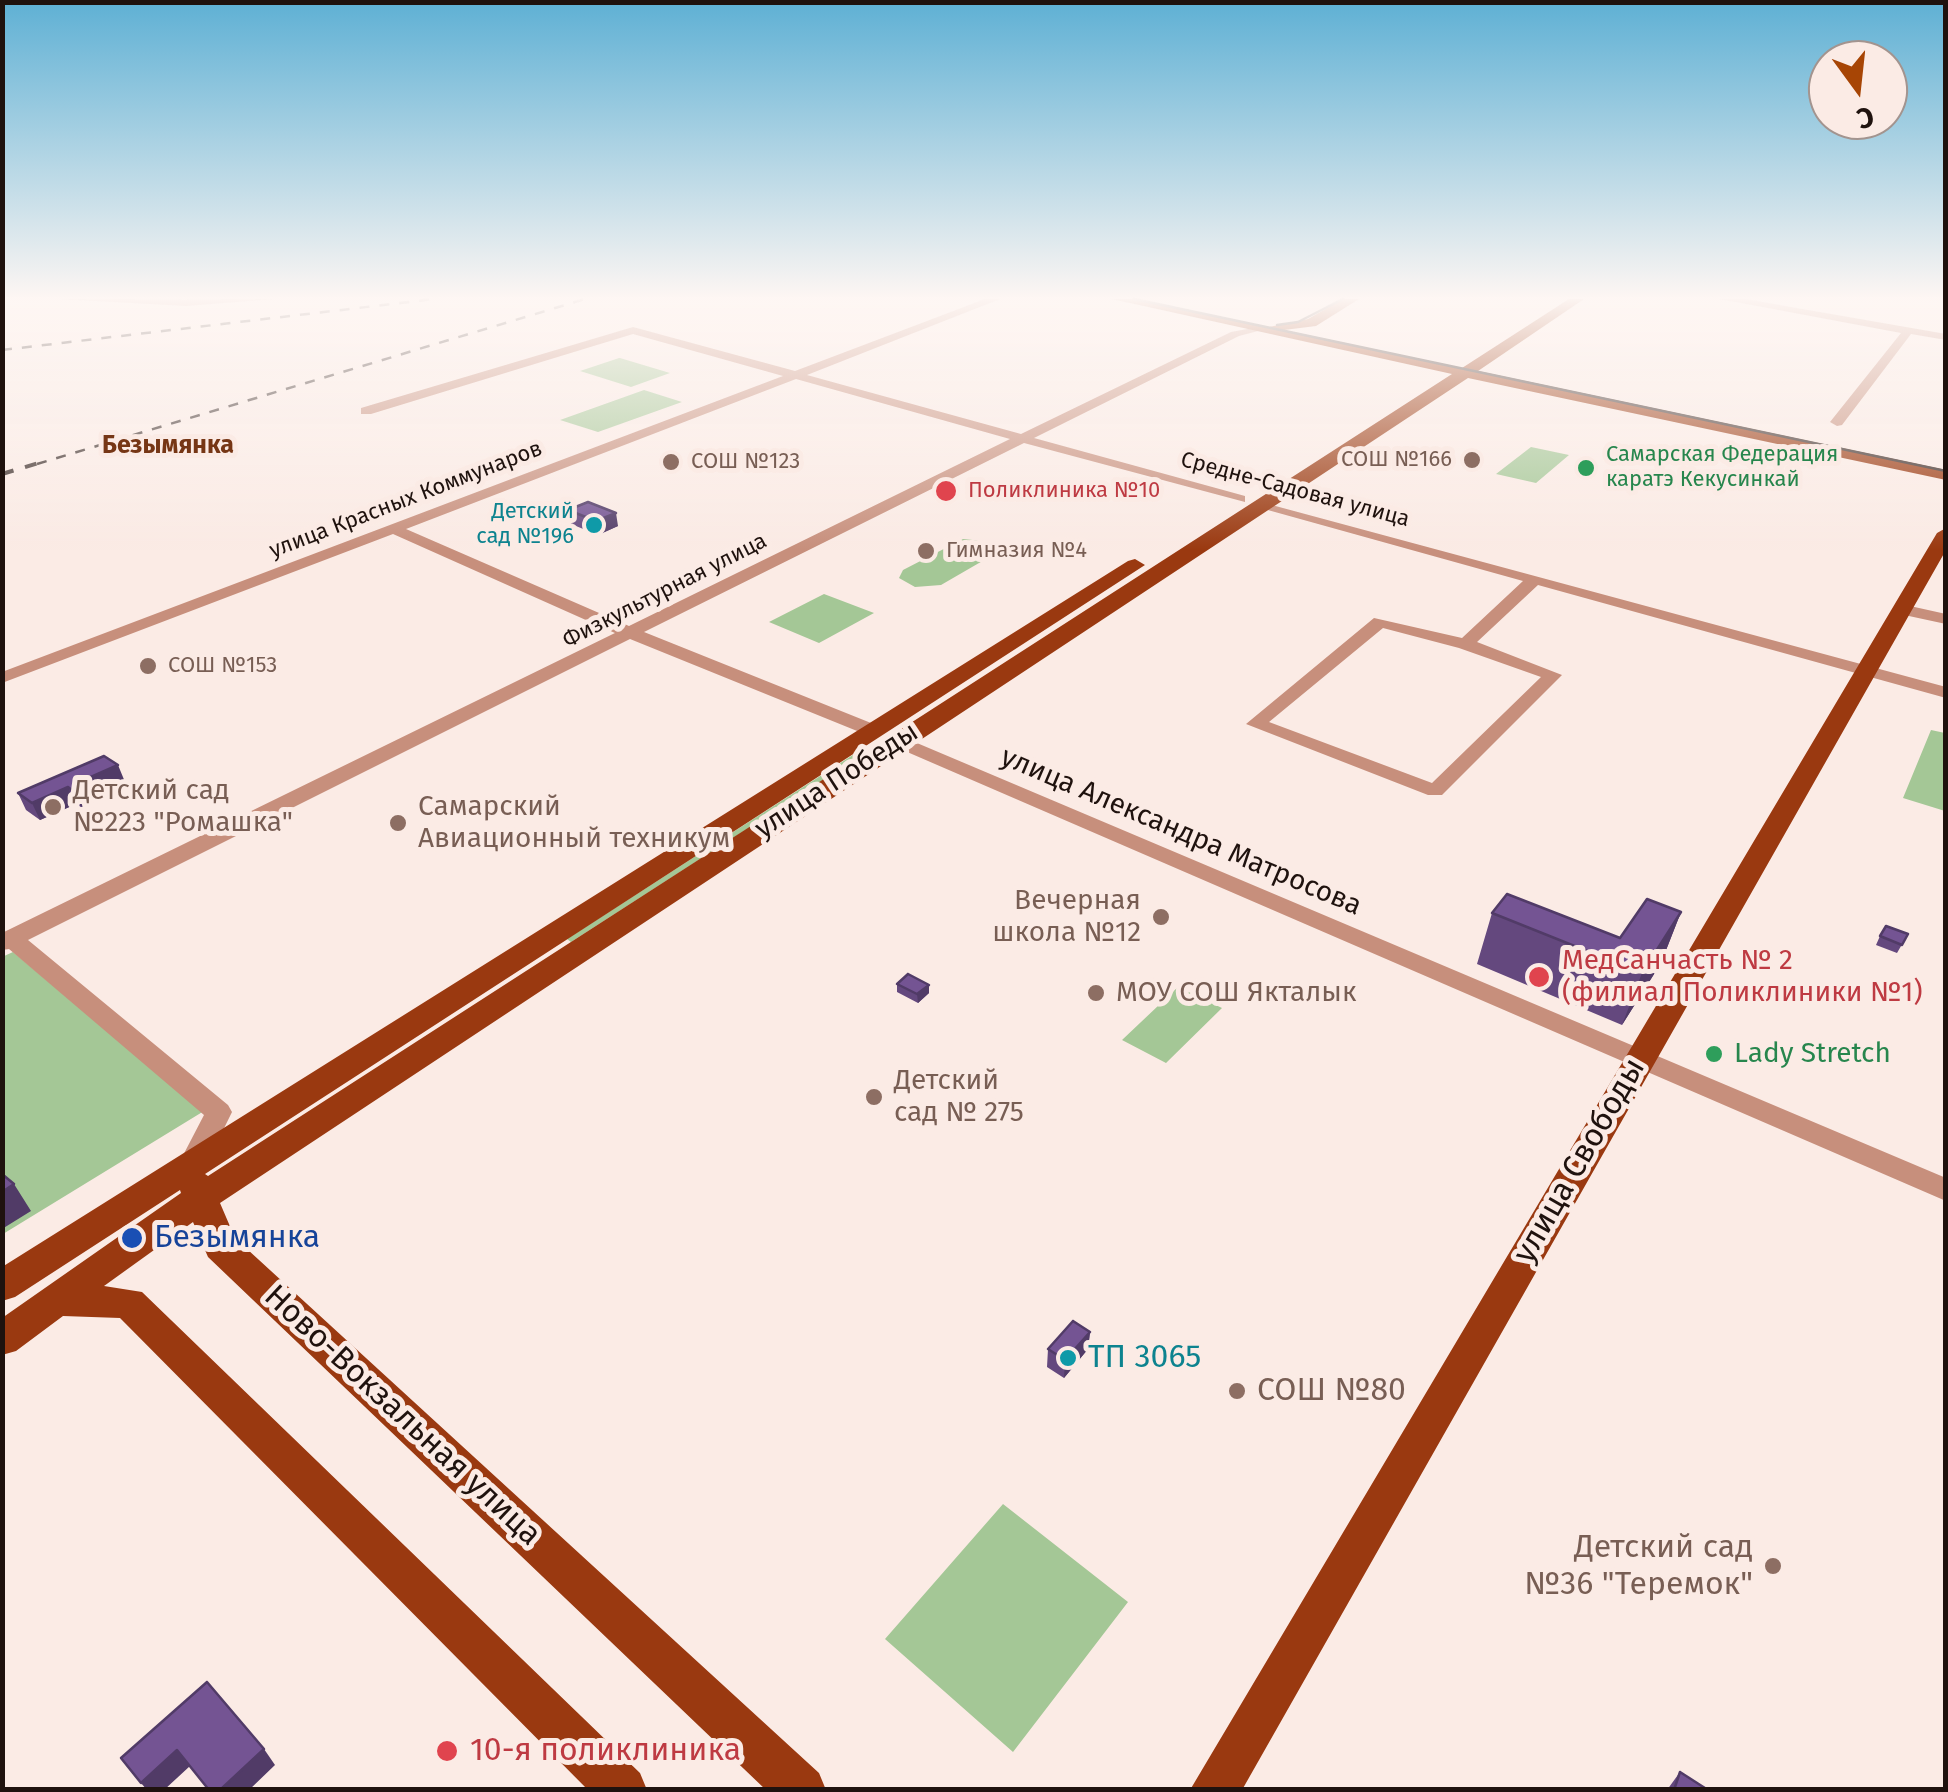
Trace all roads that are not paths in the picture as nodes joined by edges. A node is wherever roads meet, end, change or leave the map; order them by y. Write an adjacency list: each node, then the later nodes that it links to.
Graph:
1 (460, 383): 9 (street, Средне-Садовая улица)
2 (777, 383): 15 (street, улица Красных Коммунаров)
3 (824, 383): 11 (street, Средне-Садовая улица)
4 (1136, 383): 11 (street, Физкультурная улица)
5 (1437, 383): 14 (main road, улица Победы)
6 (1492, 383): 13 (main road)
7 (1497, 383): 12 (main road)
8 (1867, 383): 10 (street)
9 (366, 411)
10 (1837, 422)
11 (1020, 439): 14 (street, Средне-Садовая улица); 20 (street, Физкультурная улица)
12 (1946, 466)
13 (1946, 475)
14 (1251, 502): 17 (street, Средне-Садовая улица); 25 (main road, улица Победы)
15 (394, 529): 20 (street, улица Александра Матросова); 23 (street, улица Красных Коммунаров)
16 (1945, 536): 18 (main road, улица Свободы)
17 (1534, 580): 21 (street); 22 (street, Средне-Садовая улица)
18 (1901, 609): 19 (street); 22 (main road, улица Свободы)
19 (1946, 619)
20 (630, 633): 25 (street, улица Александра Матросова); 27 (street, Физкультурная улица)
21 (1465, 644): 21 (street)
22 (1865, 670): 24 (street, Средне-Садовая улица); 30 (main road, улица Свободы)
23 (2, 678)
24 (1946, 693)
25 (886, 736): 26 (main road, улица Победы); 28 (main road, улица Победы); 30 (street, улица Александра Матросова)
26 (552, 936): 28 (main road); 29 (main road, улица Победы)
27 (7, 941): 31 (street)
28 (579, 951): 29 (main road, улица Победы)
29 (509, 979): 31 (main road, улица Победы)
30 (1640, 1058): 32 (street, улица Александра Матросова); 38 (main road, улица Свободы)
31 (195, 1184): 33 (main road, улица Победы); 34 (main road, улица Победы); 37 (main road, Ново-Вокзальная улица)
32 (1946, 1190)
33 (2, 1287): 34 (main road)
34 (54, 1301): 35 (main road, улица Победы); 36 (main road)
35 (2, 1339)
36 (623, 1790)
37 (802, 1790)
38 (1214, 1790)

